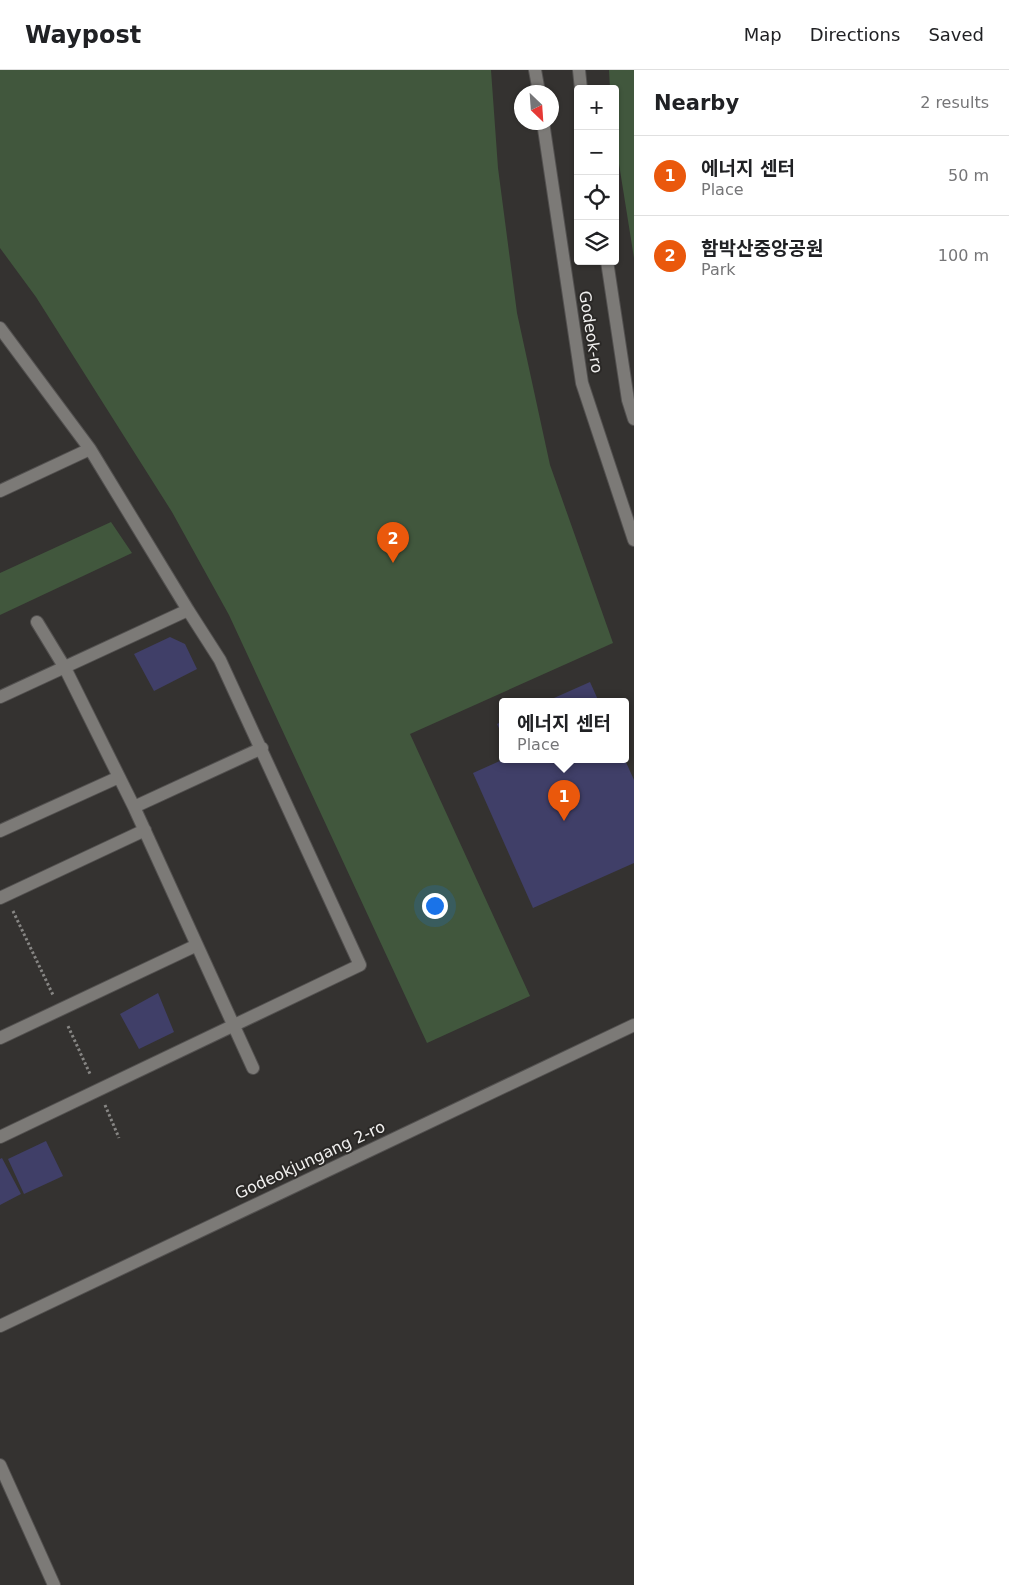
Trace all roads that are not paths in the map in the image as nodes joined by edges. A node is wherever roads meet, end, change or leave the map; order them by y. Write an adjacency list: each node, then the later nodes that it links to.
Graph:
1 (535, 70): 3 (street)
2 (579, 70): 4 (street)
3 (538, 85)
4 (581, 85)
5 (544, 130): 11 (street, Godeok-ro)
6 (608, 265): 8 (street, Godeok-ro)
7 (0, 328): 9 (street)
8 (634, 419)
9 (90, 449): 10 (street); 12 (street)
10 (0, 491)
11 (634, 540)
12 (188, 610): 14 (street); 16 (street)
13 (37, 622): 14 (street)
14 (64, 668): 15 (street); 17 (street)
15 (0, 697)
16 (262, 748): 18 (street); 23 (street)
17 (119, 777): 18 (street); 20 (street)
18 (134, 807): 19 (street)
19 (145, 830): 21 (street); 22 (street)
20 (0, 831)
21 (0, 898)
22 (197, 945): 23 (street); 25 (street)
23 (233, 1025): 26 (street); 27 (street)
24 (634, 1025): 28 (street, Godeokjungang 2-ro)
25 (0, 1038)
26 (253, 1068)
27 (0, 1137)
28 (0, 1326)
29 (0, 1465): 30 (street)
30 (54, 1585)

